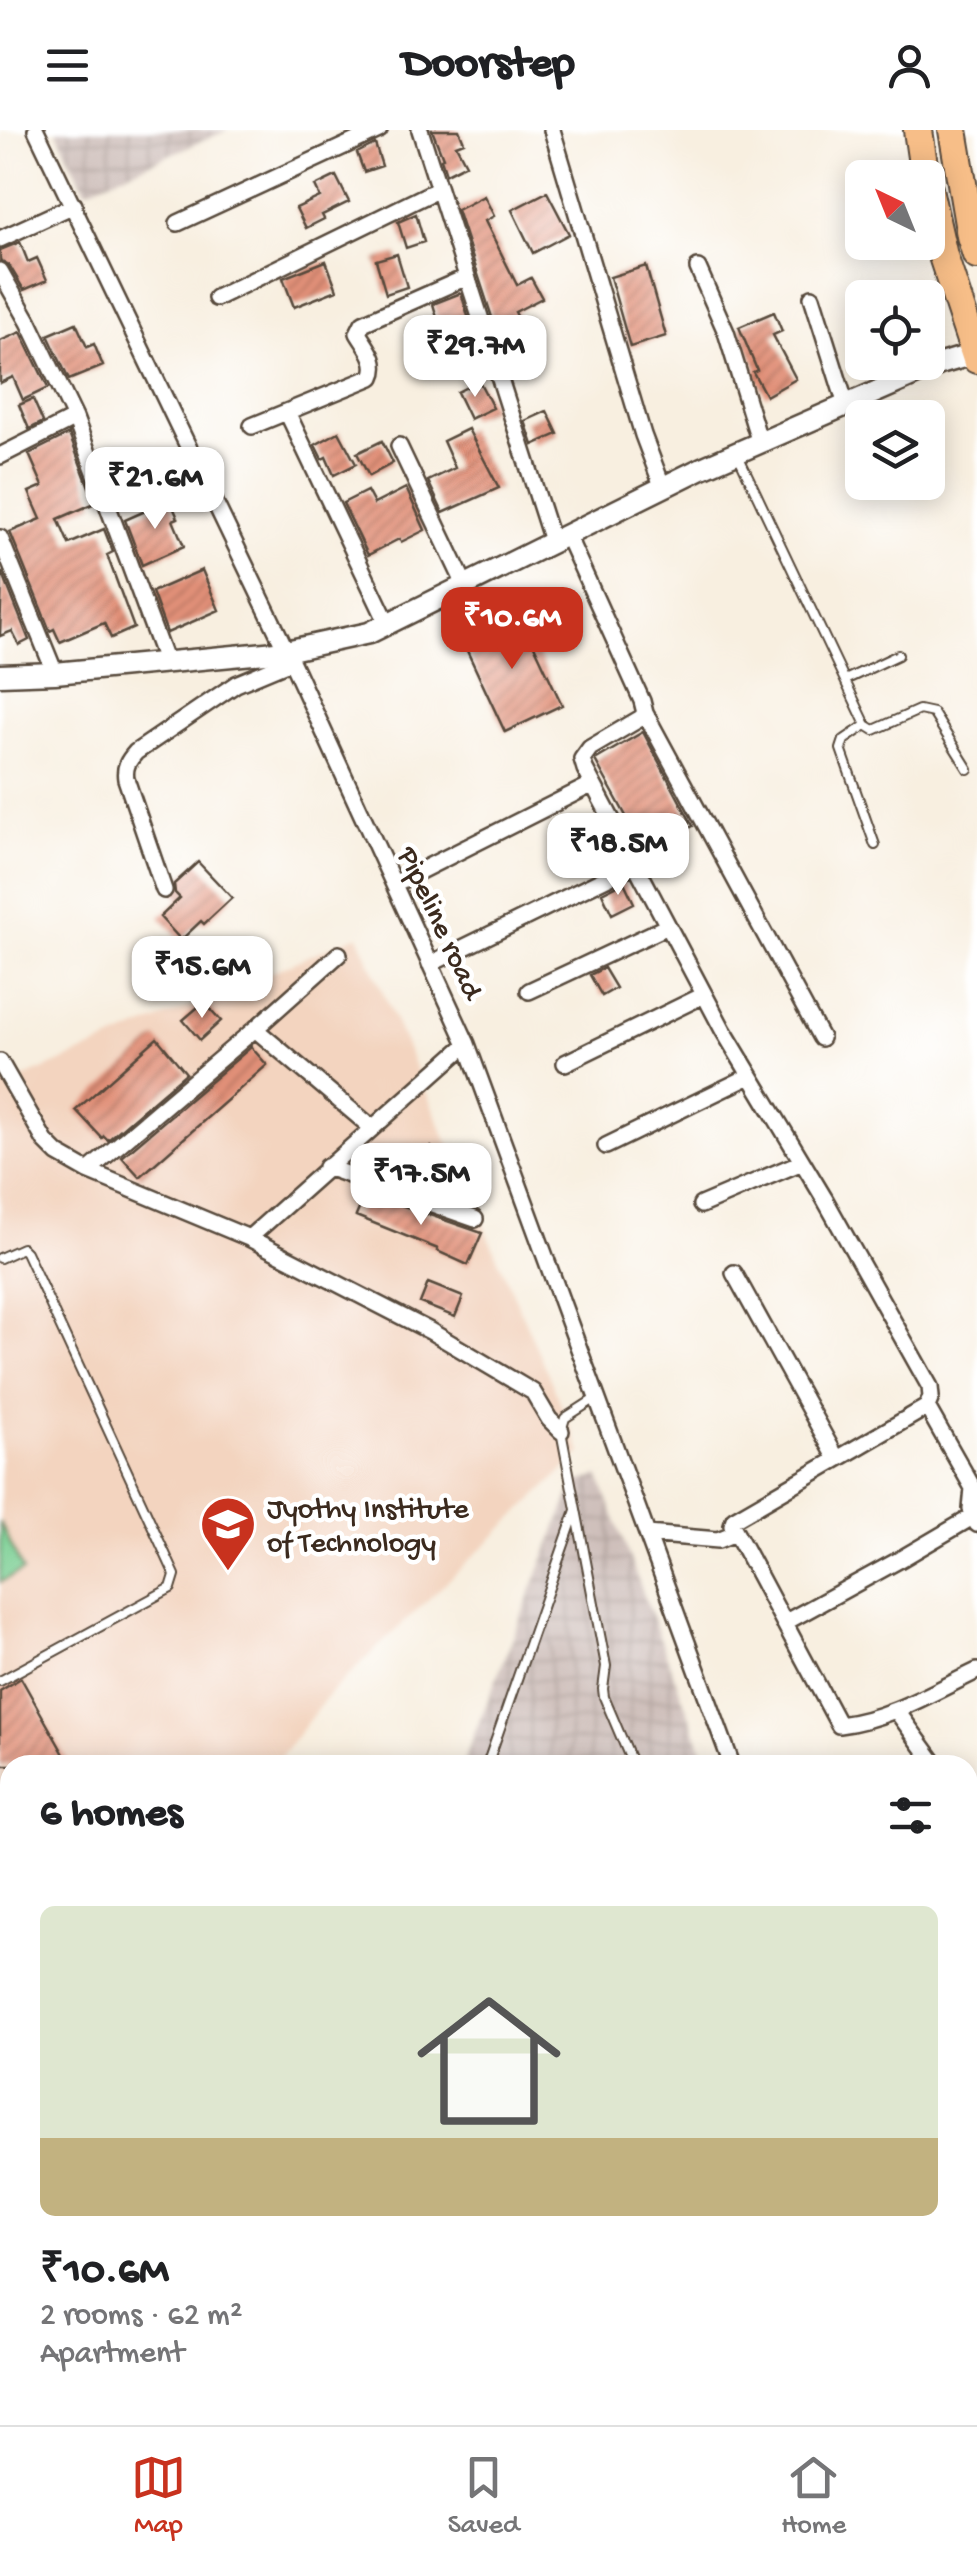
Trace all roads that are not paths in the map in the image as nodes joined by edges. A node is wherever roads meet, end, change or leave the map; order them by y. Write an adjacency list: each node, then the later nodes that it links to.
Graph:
1 (36, 130): 8 (street, Pipeline road)
2 (379, 130): 9 (street)
3 (420, 130): 7 (street)
4 (552, 130): 29 (street)
5 (953, 135): 6 (highway); 11 (highway)
6 (918, 136)
7 (439, 189): 15 (street); 17 (street)
8 (74, 205): 10 (street); 35 (street, Pipeline road)
9 (178, 222)
10 (0, 239)
11 (977, 255)
12 (945, 259): 18 (highway)
13 (698, 268): 25 (street)
14 (0, 272): 23 (street)
15 (467, 277): 22 (street); 31 (street)
16 (812, 297): 20 (street)
17 (216, 298)
18 (976, 356): 19 (street)
19 (857, 400)
20 (845, 402)
21 (845, 405): 25 (street)
22 (287, 412): 24 (street); 33 (street)
23 (76, 418): 28 (street); 36 (street)
24 (252, 426)
25 (760, 442): 27 (street)
26 (399, 446): 32 (street)
27 (737, 453): 29 (street); 39 (lane)
28 (0, 456)
29 (662, 488): 31 (street)
30 (0, 538): 37 (street)
31 (560, 538): 32 (street); 40 (street)
32 (465, 584): 33 (street)
33 (388, 624): 35 (street)
34 (898, 655): 39 (lane)
35 (288, 656): 36 (street); 46 (street, Pipeline road); 47 (street)
36 (166, 664): 37 (street)
37 (55, 673): 38 (street)
38 (0, 675)
39 (844, 680): 41 (lane)
40 (645, 712): 43 (street); 54 (street)
41 (866, 725): 42 (lane); 44 (lane)
42 (968, 769)
43 (593, 784): 45 (street); 46 (street)
44 (874, 845)
45 (635, 864): 48 (street); 50 (street)
46 (394, 884): 50 (street, Pipeline road)
47 (164, 890)
48 (668, 926): 51 (street); 52 (street)
49 (338, 954): 53 (street)
50 (430, 964): 55 (street, Pipeline road)
51 (529, 991)
52 (704, 995): 57 (street); 58 (street)
53 (255, 1029): 59 (street); 63 (street)
54 (821, 1038)
55 (467, 1044): 59 (street); 69 (street, Pipeline road)
56 (0, 1062): 63 (street)
57 (564, 1063)
58 (750, 1076): 60 (street); 61 (street)
59 (371, 1126): 62 (street)
60 (606, 1146)
61 (802, 1162): 64 (street); 70 (street)
62 (326, 1167): 65 (street); 66 (street)
63 (88, 1171): 66 (street)
64 (700, 1205)
65 (475, 1219)
66 (248, 1238): 71 (street)
67 (0, 1258): 79 (lane)
68 (734, 1273): 72 (street)
69 (597, 1398): 71 (lane); 76 (street, Pipeline road)
70 (927, 1407): 72 (street); 74 (street)
71 (561, 1431): 73 (lane)
72 (837, 1459): 75 (street)
73 (578, 1507): 81 (lane); 82 (lane)
74 (975, 1520): 77 (street)
75 (735, 1533): 76 (street); 77 (street)
76 (647, 1534): 83 (street, Pipeline road)
77 (784, 1623): 80 (street)
78 (977, 1670): 80 (street)
79 (0, 1682)
80 (896, 1710): 84 (street)
81 (491, 1755)
82 (629, 1755)
83 (728, 1755)
84 (929, 1755)

